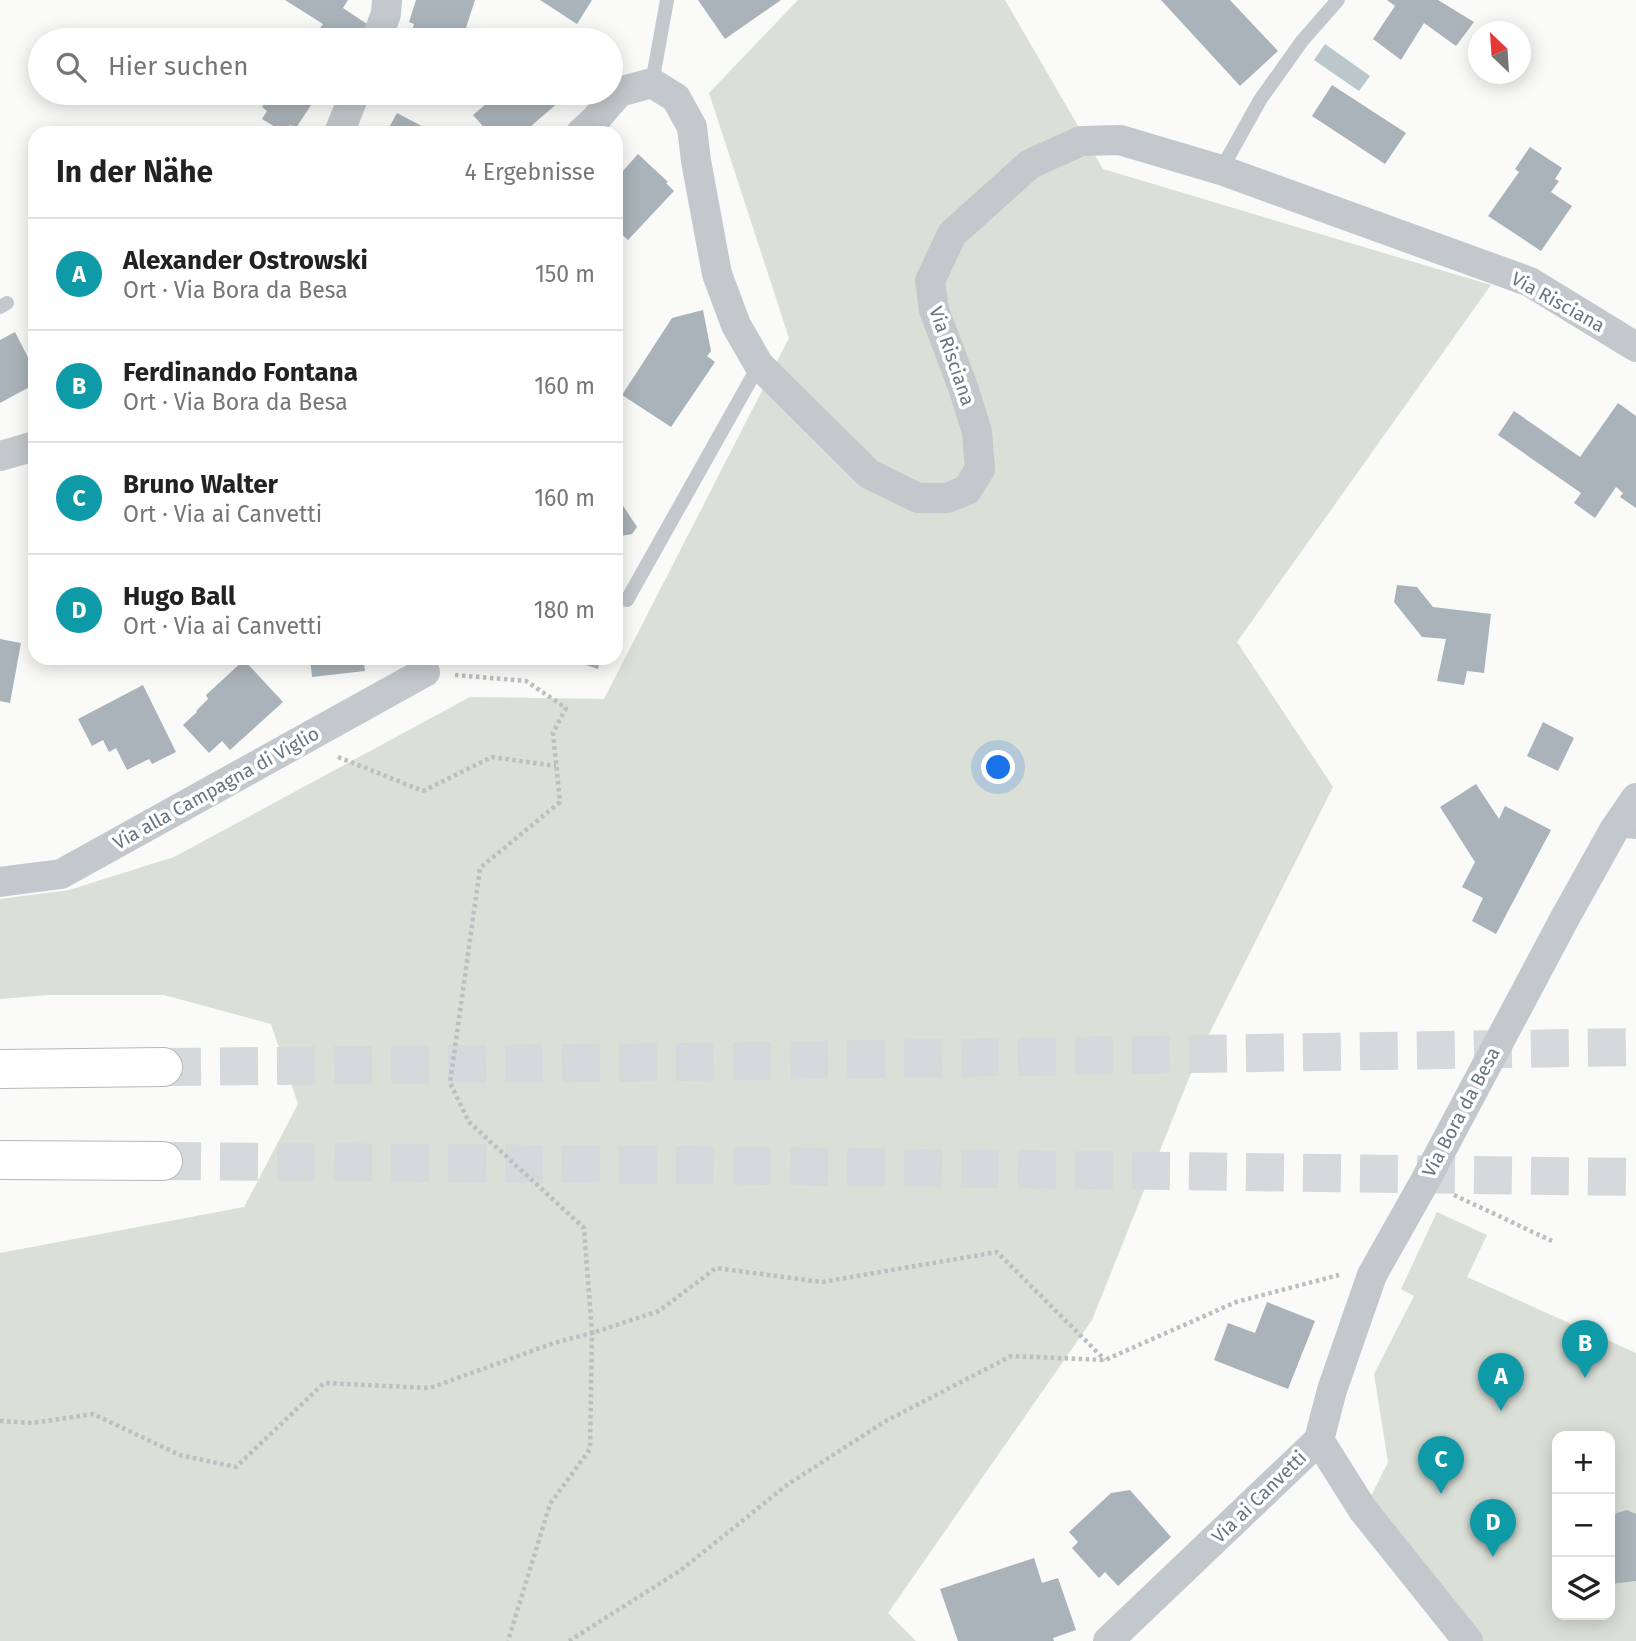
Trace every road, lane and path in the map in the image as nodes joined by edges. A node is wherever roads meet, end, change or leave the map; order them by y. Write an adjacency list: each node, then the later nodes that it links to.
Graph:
1 (387, 0): 4 (street)
2 (667, 0): 5 (lane)
3 (1338, 0): 11 (lane)
4 (381, 28)
5 (652, 83): 6 (street); 13 (street, Via Risciana)
6 (623, 91)
7 (350, 105): 9 (street)
8 (608, 105): 10 (street)
9 (343, 126)
10 (589, 126)
11 (1221, 170): 12 (street, Via Risciana); 13 (street, Via Risciana)
12 (1636, 347)
13 (759, 365): 16 (lane)
14 (28, 448): 15 (street)
15 (0, 456)
16 (627, 600)
17 (425, 672): 18 (street, Via alla Campagna di Viglio); 19 (path)
18 (300, 741): 19 (path); 22 (street, Via alla Campagna di Viglio)
19 (556, 766): 30 (path)
20 (1636, 799): 21 (street, Via Bora da Besa)
21 (1625, 831): 27 (street, Via Bora da Besa)
22 (0, 882)
23 (163, 1068): 24 (highway)
24 (0, 1069)
25 (0, 1160): 26 (highway)
26 (163, 1161)
27 (1425, 1181): 28 (path); 29 (street, Via Bora da Besa)
28 (1552, 1241)
29 (1372, 1275): 31 (path); 33 (street, Via Bora da Besa)
30 (592, 1333): 31 (path); 32 (path); 34 (path)
31 (1105, 1360): 35 (path)
32 (0, 1421)
33 (1319, 1440): 36 (street, Via ai Canvetti); 37 (street, Via ai Canvetti)
34 (508, 1641)
35 (569, 1641)
36 (1108, 1641)
37 (1468, 1641)

